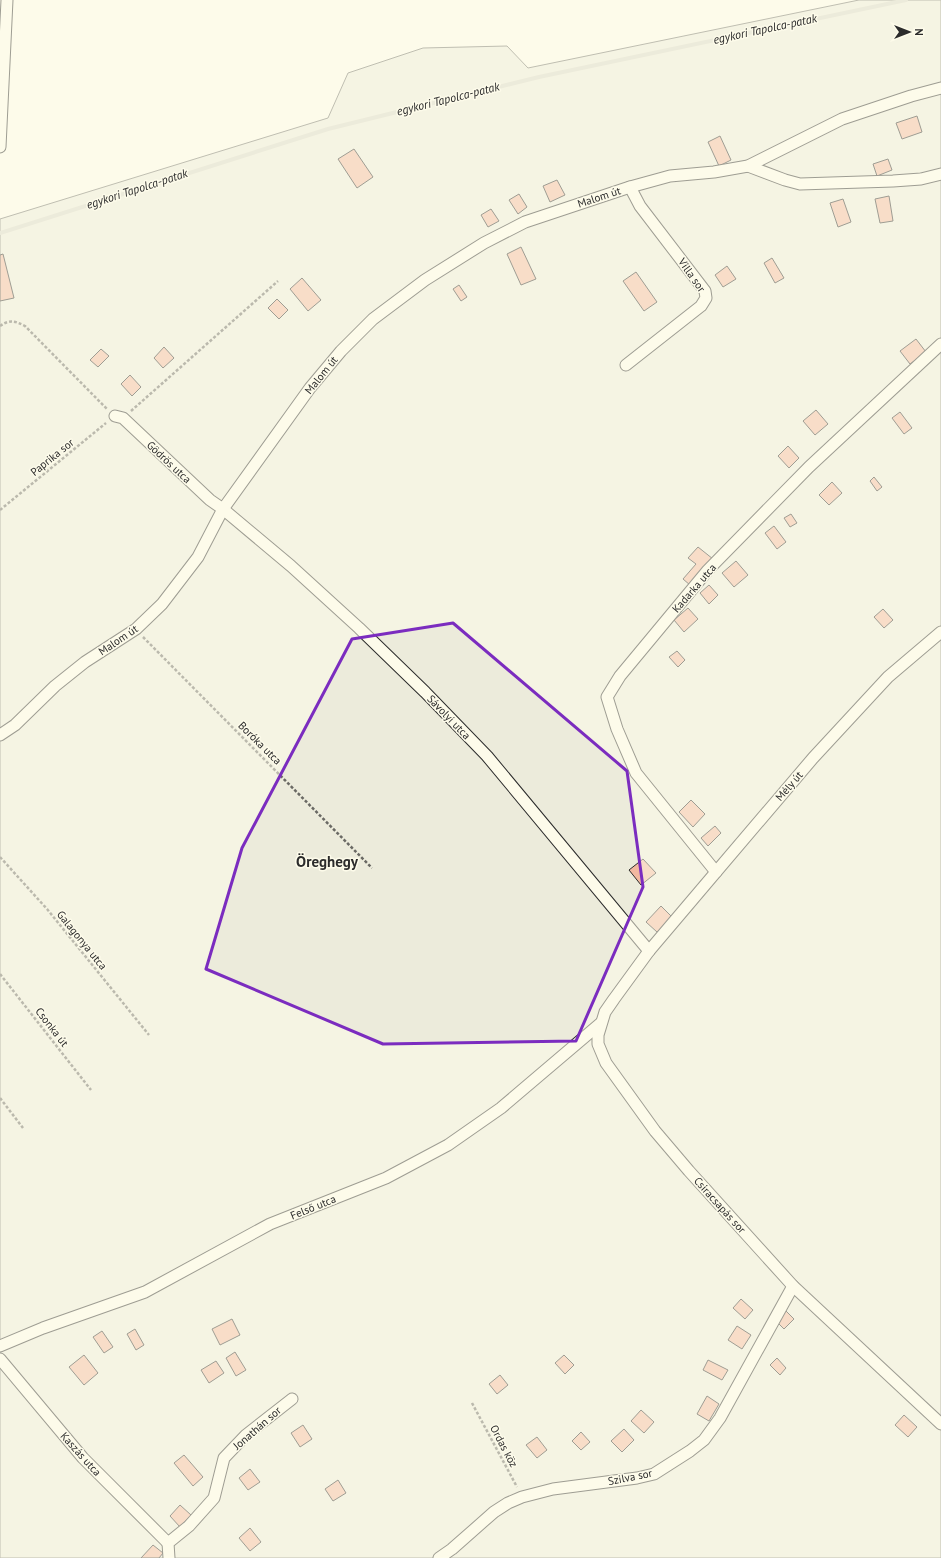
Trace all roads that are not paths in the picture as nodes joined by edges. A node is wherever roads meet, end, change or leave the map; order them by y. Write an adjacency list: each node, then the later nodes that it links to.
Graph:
1 (7, 0): 3 (street)
2 (941, 88): 4 (street)
3 (0, 147)
4 (748, 166): 5 (street); 6 (street, Malom út)
5 (941, 174)
6 (630, 187): 8 (street, Villa sor); 10 (street, Malom út)
7 (941, 344): 13 (street, Kadarka utca)
8 (626, 365)
9 (119, 417): 10 (street, Gödrös utca)
10 (223, 509): 12 (street, Malom út); 14 (street, Sávolyi utca)
11 (941, 632): 13 (street, Mély út)
12 (0, 735)
13 (716, 872): 14 (street, Mély út)
14 (649, 951): 15 (street, Csiracsapás sor)
15 (601, 1023): 16 (street, Csiracsapás sor); 17 (street, Felső utca)
16 (793, 1286): 20 (street, Csiracsapás sor); 23 (street, Szilva sor)
17 (0, 1346)
18 (0, 1359): 21 (street, Kaszás utca)
19 (292, 1399): 21 (street, Jonathán sor)
20 (941, 1424)
21 (168, 1543): 22 (street)
22 (169, 1558)
23 (439, 1558)

